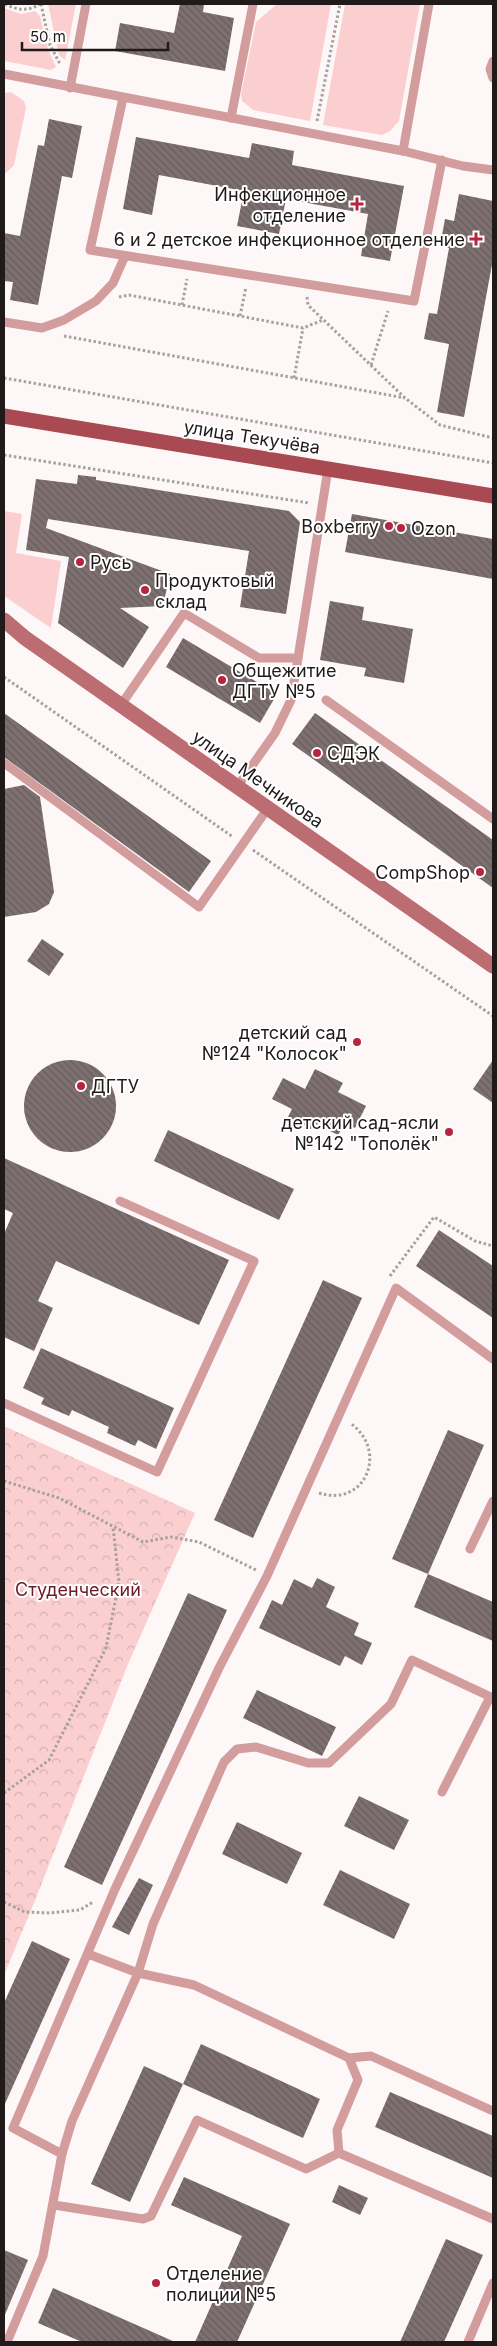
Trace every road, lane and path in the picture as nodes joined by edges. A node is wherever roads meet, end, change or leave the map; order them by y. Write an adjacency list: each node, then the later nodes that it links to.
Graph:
1 (5, 4): 2 (path)
2 (40, 4): 9 (path)
3 (86, 4): 9 (lane)
4 (253, 4): 13 (lane)
5 (340, 4): 14 (path)
6 (429, 4): 15 (lane)
7 (493, 61): 10 (lane)
8 (4, 74): 11 (lane)
9 (72, 74): 11 (lane)
10 (493, 78)
11 (70, 88): 12 (lane)
12 (123, 98): 13 (lane); 18 (lane)
13 (231, 118): 14 (lane)
14 (315, 134): 15 (lane)
15 (403, 151): 16 (lane)
16 (442, 160): 17 (lane); 22 (lane)
17 (493, 170)
18 (125, 256): 19 (lane); 23 (lane)
19 (189, 266): 20 (lane); 24 (path)
20 (249, 275): 21 (lane); 25 (path)
21 (305, 284): 22 (lane); 26 (path)
22 (392, 298): 30 (path)
23 (96, 301): 24 (path); 28 (lane)
24 (182, 305): 25 (path)
25 (240, 316): 29 (path)
26 (323, 320): 29 (path); 30 (path)
27 (4, 322): 28 (lane)
28 (51, 324): 32 (path)
29 (303, 328): 32 (path)
30 (371, 365): 33 (path)
31 (4, 378): 37 (path)
32 (294, 378): 33 (path)
33 (405, 398): 35 (path)
34 (4, 416): 38 (main road, улица Текучёва)
35 (493, 438)
36 (4, 455): 40 (path)
37 (493, 463)
38 (328, 469): 39 (main road, улица Текучёва); 40 (lane)
39 (493, 496)
40 (322, 505): 42 (lane)
41 (4, 620): 44 (main road, улица Мечникова)
42 (298, 658): 44 (lane); 46 (lane)
43 (326, 700): 48 (lane)
44 (121, 705): 46 (main road, улица Мечникова)
45 (4, 763): 47 (lane)
46 (237, 787): 47 (main road, улица Мечникова)
47 (268, 808): 49 (main road, улица Мечникова)
48 (493, 819)
49 (493, 966)
50 (120, 1201): 54 (lane)
51 (493, 1246): 52 (path)
52 (396, 1288): 53 (lane); 55 (lane)
53 (493, 1358)
54 (4, 1404)
55 (340, 1415): 57 (lane); 57 (path)
56 (4, 1481): 59 (path)
57 (306, 1490): 61 (lane)
58 (493, 1501): 60 (lane)
59 (113, 1526): 61 (path); 64 (path)
60 (470, 1549)
61 (267, 1576): 65 (lane)
62 (492, 1697): 63 (lane); 68 (lane)
63 (442, 1792)
64 (4, 1793)
65 (115, 1889): 66 (path); 67 (lane)
66 (4, 1902)
67 (88, 1954): 68 (lane); 72 (lane)
68 (138, 1973): 69 (lane); 72 (lane)
69 (349, 2058): 70 (lane); 71 (lane)
70 (493, 2111)
71 (339, 2153): 73 (lane); 74 (lane)
72 (62, 2154): 73 (lane)
73 (54, 2205): 76 (lane)
74 (493, 2219)
75 (493, 2283): 77 (lane)
76 (7, 2342)
77 (468, 2342)

